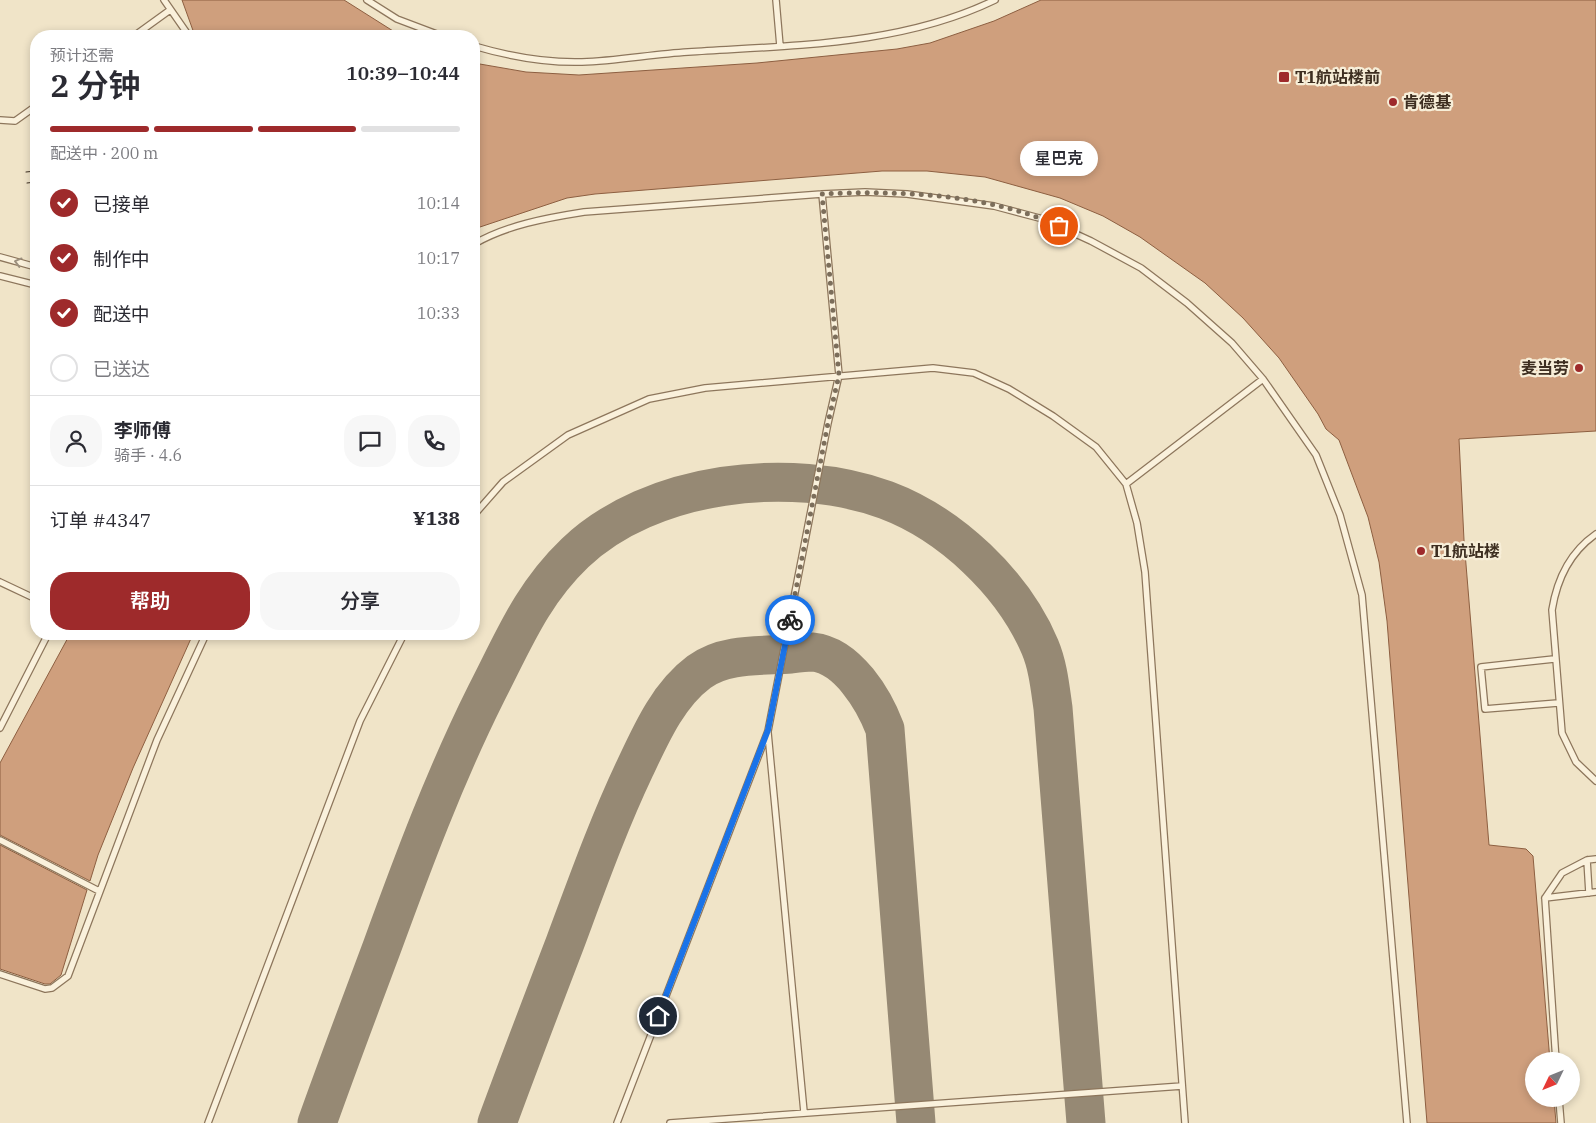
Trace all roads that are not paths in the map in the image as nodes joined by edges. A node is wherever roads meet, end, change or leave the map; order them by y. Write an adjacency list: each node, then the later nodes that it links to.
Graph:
1 (164, 0): 5 (lane)
2 (367, 0): 8 (lane)
3 (776, 0): 9 (lane)
4 (995, 0): 9 (lane)
5 (170, 10): 6 (lane); 7 (lane)
6 (142, 30)
7 (185, 30)
8 (426, 30)
9 (780, 46): 10 (lane)
10 (480, 48)
11 (30, 110): 12 (lane)
12 (0, 120)
13 (822, 194): 14 (lane); 19 (lane); 20 (lane)
14 (480, 241)
15 (0, 257): 16 (lane, one-way to 15)
16 (30, 265)
17 (0, 276): 18 (lane)
18 (30, 284)
19 (839, 375): 21 (lane); 22 (lane); 32 (lane)
20 (1263, 379): 21 (lane); 50 (lane)
21 (1126, 484): 43 (lane)
22 (480, 508)
23 (1596, 534): 29 (lane)
24 (0, 582): 25 (lane)
25 (30, 596)
26 (45, 640): 31 (lane)
27 (203, 640): 37 (lane)
28 (401, 640): 46 (lane)
29 (1554, 659): 30 (lane); 30 (lane)
30 (1558, 703): 33 (lane)
31 (0, 728)
32 (768, 730): 45 (lane); 47 (lane)
33 (1596, 781)
34 (0, 840): 37 (lane)
35 (1596, 859): 36 (lane)
36 (1586, 860): 39 (lane); 40 (lane)
37 (99, 891): 41 (lane)
38 (1596, 892): 39 (lane)
39 (1589, 893): 40 (lane)
40 (1545, 898): 42 (lane)
41 (0, 974)
42 (1555, 1052)
43 (1182, 1086): 45 (lane); 49 (lane)
44 (1560, 1108): 51 (lane)
45 (804, 1112): 48 (lane)
46 (208, 1123)
47 (617, 1123)
48 (670, 1123)
49 (1185, 1123)
50 (1407, 1123)
51 (1561, 1123)

